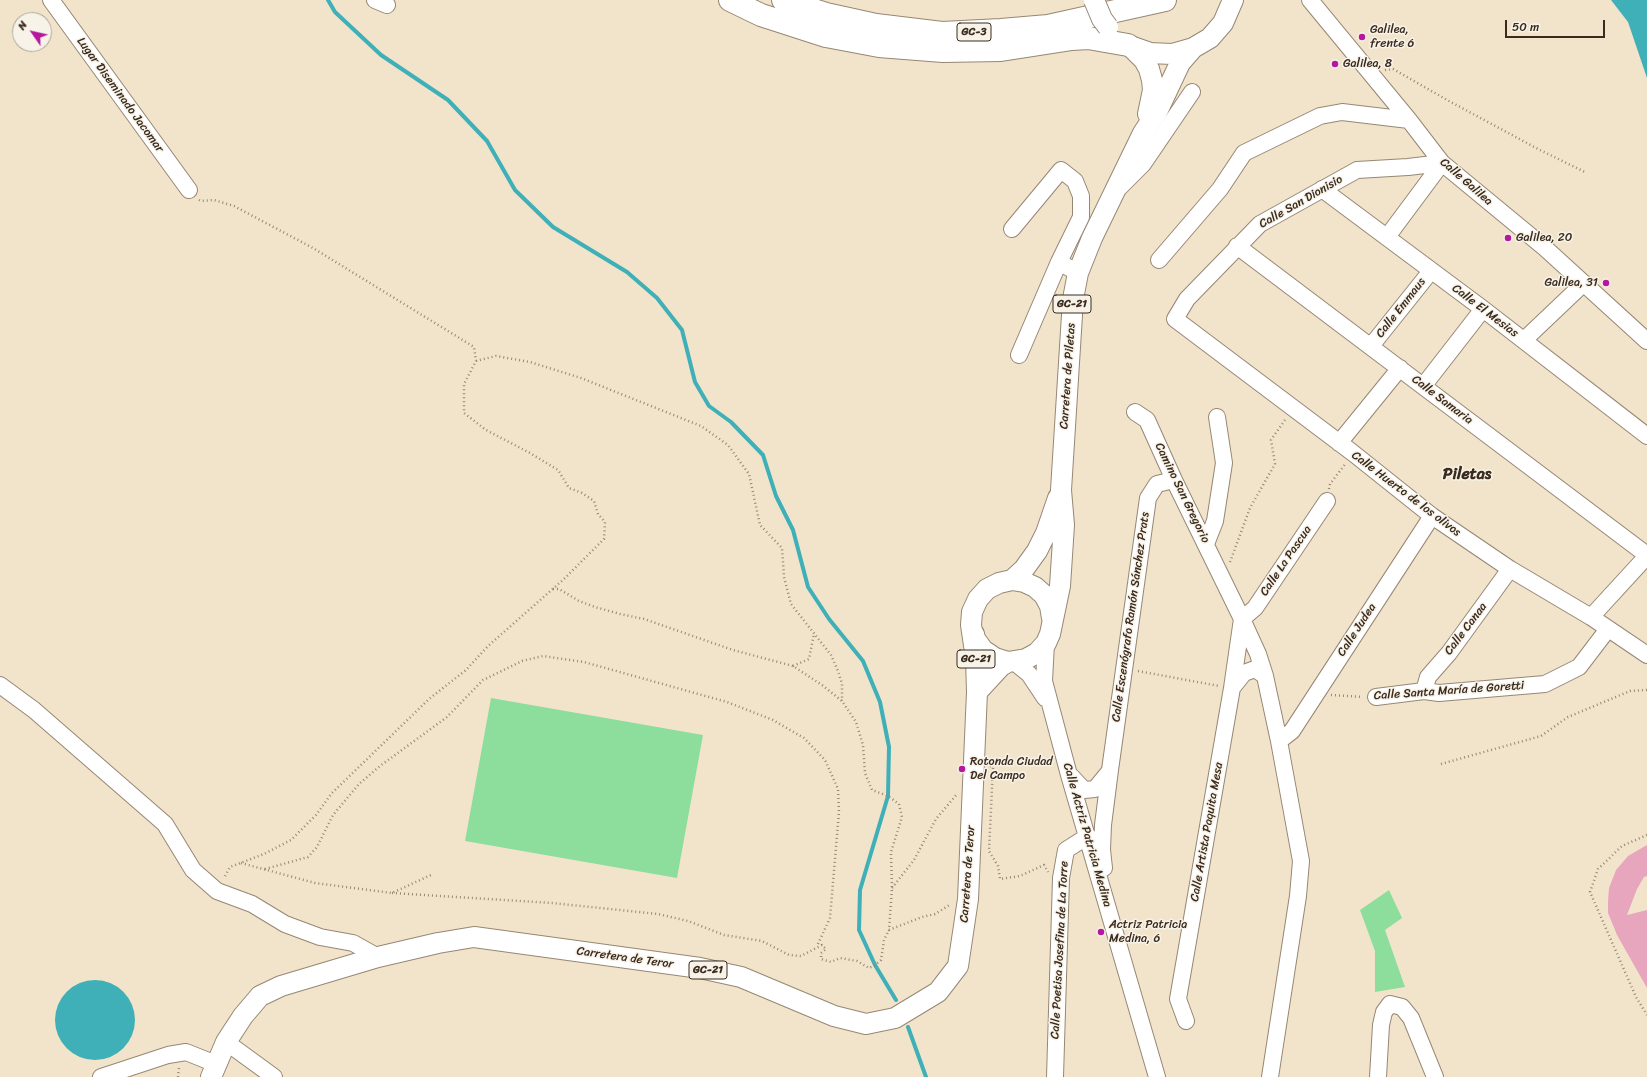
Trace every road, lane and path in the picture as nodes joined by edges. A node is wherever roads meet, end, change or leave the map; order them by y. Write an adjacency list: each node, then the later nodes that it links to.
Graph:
1 (51, 0): 19 (street, Lugar Diseminado Jacomar)
2 (730, 0): 10 (highway)
3 (783, 0): 5 (highway, GC-3)
4 (1094, 0): 10 (main road, GC-21, bridge)
5 (1165, 0)
6 (1310, 0): 9 (street, Calle Galilea)
7 (1324, 0): 9 (street)
8 (1234, 2): 11 (main road, GC-21)
9 (1325, 18): 12 (street, Calle Galilea)
10 (1129, 45): 11 (main road, GC-21); 15 (main road, GC-21)
11 (1193, 48): 15 (main road, GC-21)
12 (1368, 71): 14 (street, Calle Galilea); 17 (path)
13 (1192, 92): 20 (street)
14 (1409, 120): 16 (street, Calle Galilea); 24 (street)
15 (1143, 133): 20 (main road, Carretera de Piletas / GC-21)
16 (1442, 163): 18 (street, Calle San Dionisio); 22 (street); 28 (street, Calle Galilea)
17 (1585, 172)
18 (1322, 189): 22 (street, Calle El Mesias); 23 (street, Calle San Dionisio)
19 (189, 190): 35 (path)
20 (1114, 194): 27 (main road, Carretera de Piletas / GC-21)
21 (1012, 229): 25 (street)
22 (1387, 237): 26 (street, Calle El Mesias)
23 (1237, 246): 30 (street, Calle San Dionisio); 33 (street, Calle Samaria)
24 (1159, 260)
25 (1059, 262): 27 (street); 34 (street)
26 (1431, 271): 29 (street, Calle El Mesias); 33 (street, Calle Emmaus)
27 (1078, 273): 45 (main road, Carretera de Piletas / GC-21)
28 (1584, 283): 31 (street); 32 (street, Calle Galilea)
29 (1483, 309): 31 (street, Calle El Mesias); 37 (street)
30 (1175, 319): 38 (street, Calle Huerto de los olivos)
31 (1524, 340): 41 (street, Calle El Mesias)
32 (1647, 342)
33 (1371, 346): 36 (street, Calle Samaria)
34 (1019, 355)
35 (476, 361): 53 (path); 59 (path)
36 (1400, 368): 37 (street, Calle Samaria); 42 (street)
37 (1424, 385): 49 (street, Calle Samaria)
38 (1292, 408): 42 (street, Calle Huerto de los olivos); 51 (path)
39 (1135, 412): 44 (street, Camino San Gregorio)
40 (1217, 417): 48 (street)
41 (1647, 436)
42 (1338, 444): 43 (street, Calle Huerto de los olivos)
43 (1353, 453): 46 (path); 47 (street, Calle Huerto de los olivos)
44 (1174, 480): 48 (street, Camino San Gregorio); 64 (street, Calle Escenógrafo Ramón Sánchez Prats)
45 (1061, 490): 52 (main road, GC-21); 55 (main road, GC-21)
46 (1327, 501): 56 (street, Calle La Pascua)
47 (1432, 516): 50 (street, Calle Huerto de los olivos); 71 (street, Calle Judea)
48 (1206, 544): 51 (street, Camino San Gregorio)
49 (1647, 555): 54 (street)
50 (1510, 569): 54 (street, Calle Huerto de los olivos); 69 (street, Calle Canaa)
51 (1223, 579): 56 (street, Camino San Gregorio)
52 (1012, 580): 55 (main road, GC-21); 57 (main road, GC-21)
53 (552, 589): 63 (path); 81 (path)
54 (1591, 617): 58 (street, Calle Huerto de los olivos)
55 (1052, 618): 60 (main road, GC-21)
56 (1242, 619): 65 (street, Camino San Gregorio); 67 (street, Calle Artista Paquita Mesa)
57 (971, 625): 62 (main road, GC-21); 70 (main road, GC-21)
58 (1608, 629): 61 (street, Calle Huerto de los olivos); 69 (street, Calle Santa María de Goretti)
59 (814, 633): 63 (path); 73 (path)
60 (1046, 643): 62 (main road, GC-21); 74 (street, Calle Actriz Patricia Medina)
61 (1647, 654)
62 (1011, 662): 70 (main road, GC-21); 74 (street, Calle Actriz Patricia Medina)
63 (793, 666): 73 (path)
64 (1123, 668): 67 (path); 77 (street, Calle Escenógrafo Ramón Sánchez Prats)
65 (1265, 676): 67 (street); 75 (street, Camino San Gregorio)
66 (0, 685): 84 (street)
67 (1232, 688): 92 (street, Calle Artista Paquita Mesa)
68 (1647, 690): 76 (path)
69 (1424, 691): 72 (street, Calle Santa María de Goretti)
70 (977, 692): 86 (main road, Carretera de Teror / GC-21)
71 (1315, 694): 72 (path, Calle Santa María de Goretti); 75 (street, Calle Judea)
72 (1376, 698)
73 (842, 701): 88 (path)
74 (1052, 707): 78 (street, Calle Actriz Patricia Medina)
75 (1279, 741): 99 (street, Camino San Gregorio)
76 (1441, 764)
77 (1110, 770): 78 (street); 87 (street, Calle Escenógrafo Ramón Sánchez Prats)
78 (1069, 775): 80 (street, Calle Actriz Patricia Medina)
79 (1647, 835): 91 (path)
80 (1088, 836): 87 (street, Calle Actriz Patricia Medina); 97 (street, Calle Poetisa Josefina de La Torre)
81 (241, 863): 82 (path); 84 (path)
82 (265, 869): 85 (path); 89 (path)
83 (431, 875): 85 (path)
84 (217, 891): 90 (street)
85 (392, 893): 89 (path)
86 (968, 899): 88 (path); 90 (main road, Carretera de Teror / GC-21)
87 (1108, 907): 98 (street, Calle Actriz Patricia Medina)
88 (889, 930): 89 (path)
89 (817, 946)
90 (378, 957): 93 (main road, Carretera de Teror / GC-21)
91 (1647, 1015)
92 (1186, 1021)
93 (226, 1042): 94 (main road, Carretera de Teror / GC-21); 96 (street)
94 (214, 1070): 95 (street)
95 (101, 1077)
96 (274, 1077)
97 (1055, 1077)
98 (1157, 1077)
99 (1270, 1077)
100 (1378, 1077): 101 (street)
101 (1435, 1077)

